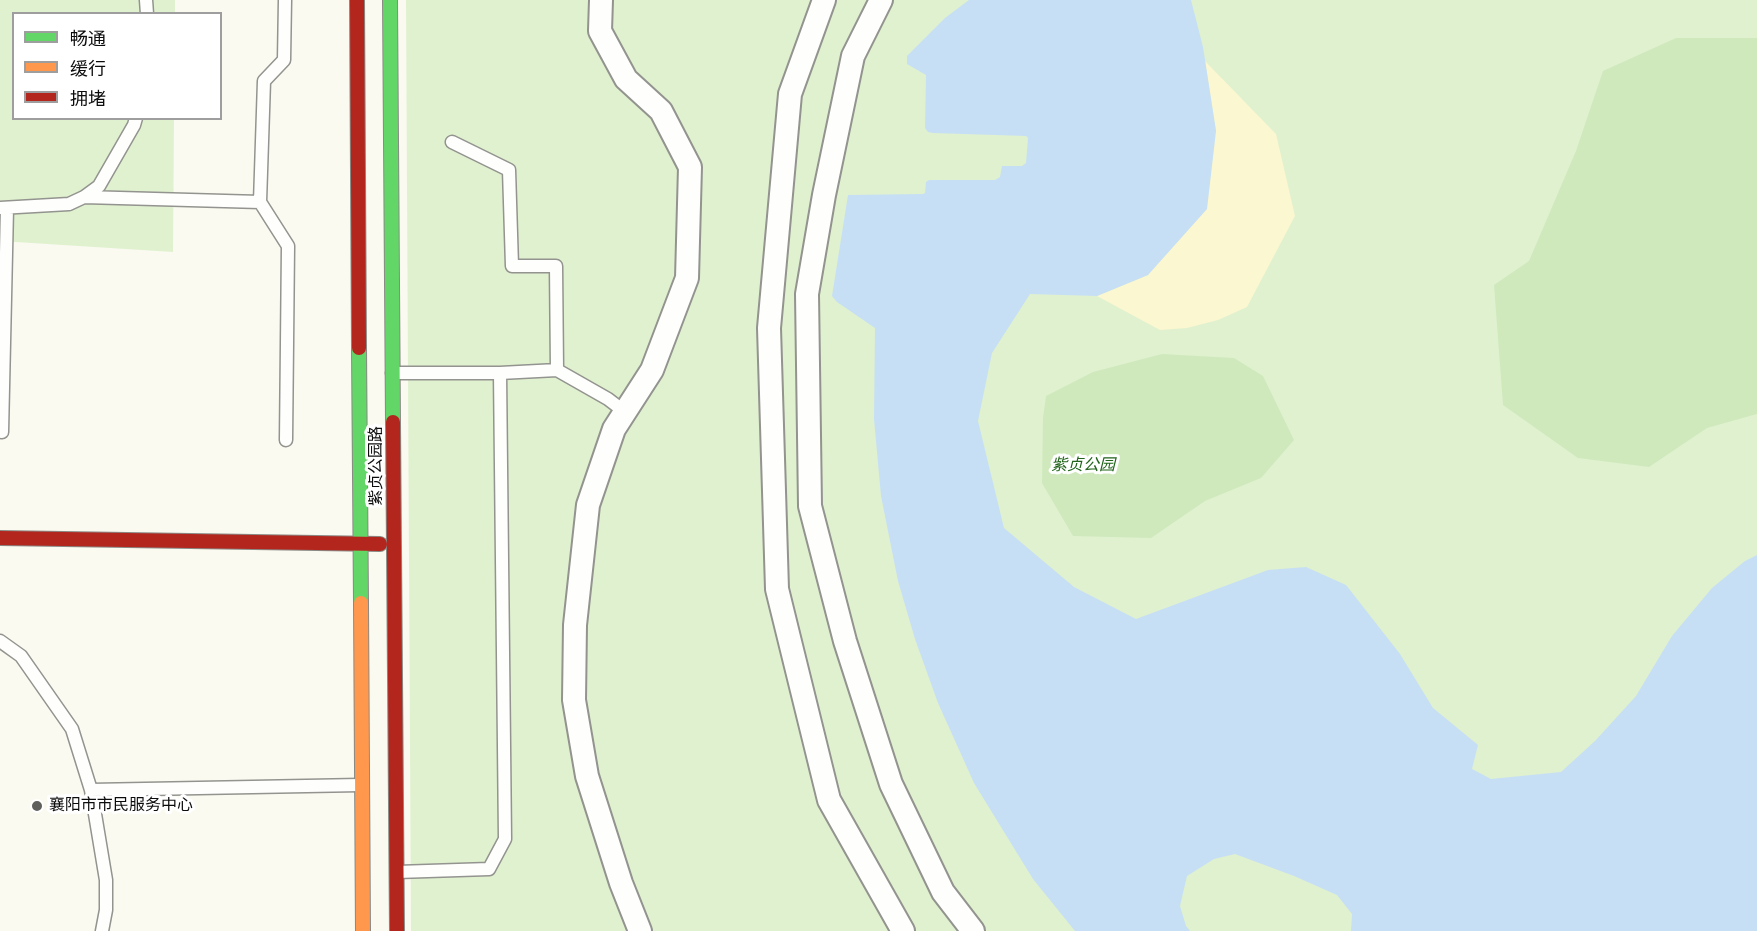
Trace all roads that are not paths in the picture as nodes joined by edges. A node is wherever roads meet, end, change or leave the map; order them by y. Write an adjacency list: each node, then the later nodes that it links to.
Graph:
1 (285, 0): 10 (lane)
2 (357, 0): 19 (street, 紫贞公园路)
3 (390, 0): 13 (street, 紫贞公园路)
4 (601, 0): 15 (street)
5 (824, 0): 29 (street)
6 (881, 0): 30 (street)
7 (135, 120): 9 (lane)
8 (452, 142): 12 (lane)
9 (84, 196): 10 (lane); 11 (lane)
10 (260, 202): 17 (lane)
11 (3, 208): 16 (lane)
12 (556, 370): 14 (lane); 15 (lane)
13 (392, 373): 14 (lane); 20 (street, 紫贞公园路)
14 (500, 373): 24 (lane)
15 (625, 412): 28 (street)
16 (2, 432)
17 (286, 440)
18 (0, 538): 19 (street)
19 (360, 543): 20 (street); 22 (street, 紫贞公园路)
20 (394, 544): 24 (street, 紫贞公园路)
21 (0, 641): 23 (lane)
22 (362, 785): 23 (lane); 26 (street, 紫贞公园路)
23 (91, 790): 25 (lane)
24 (396, 872): 27 (street, 紫贞公园路)
25 (102, 931)
26 (363, 931)
27 (397, 931)
28 (640, 931)
29 (903, 931)
30 (973, 931)

